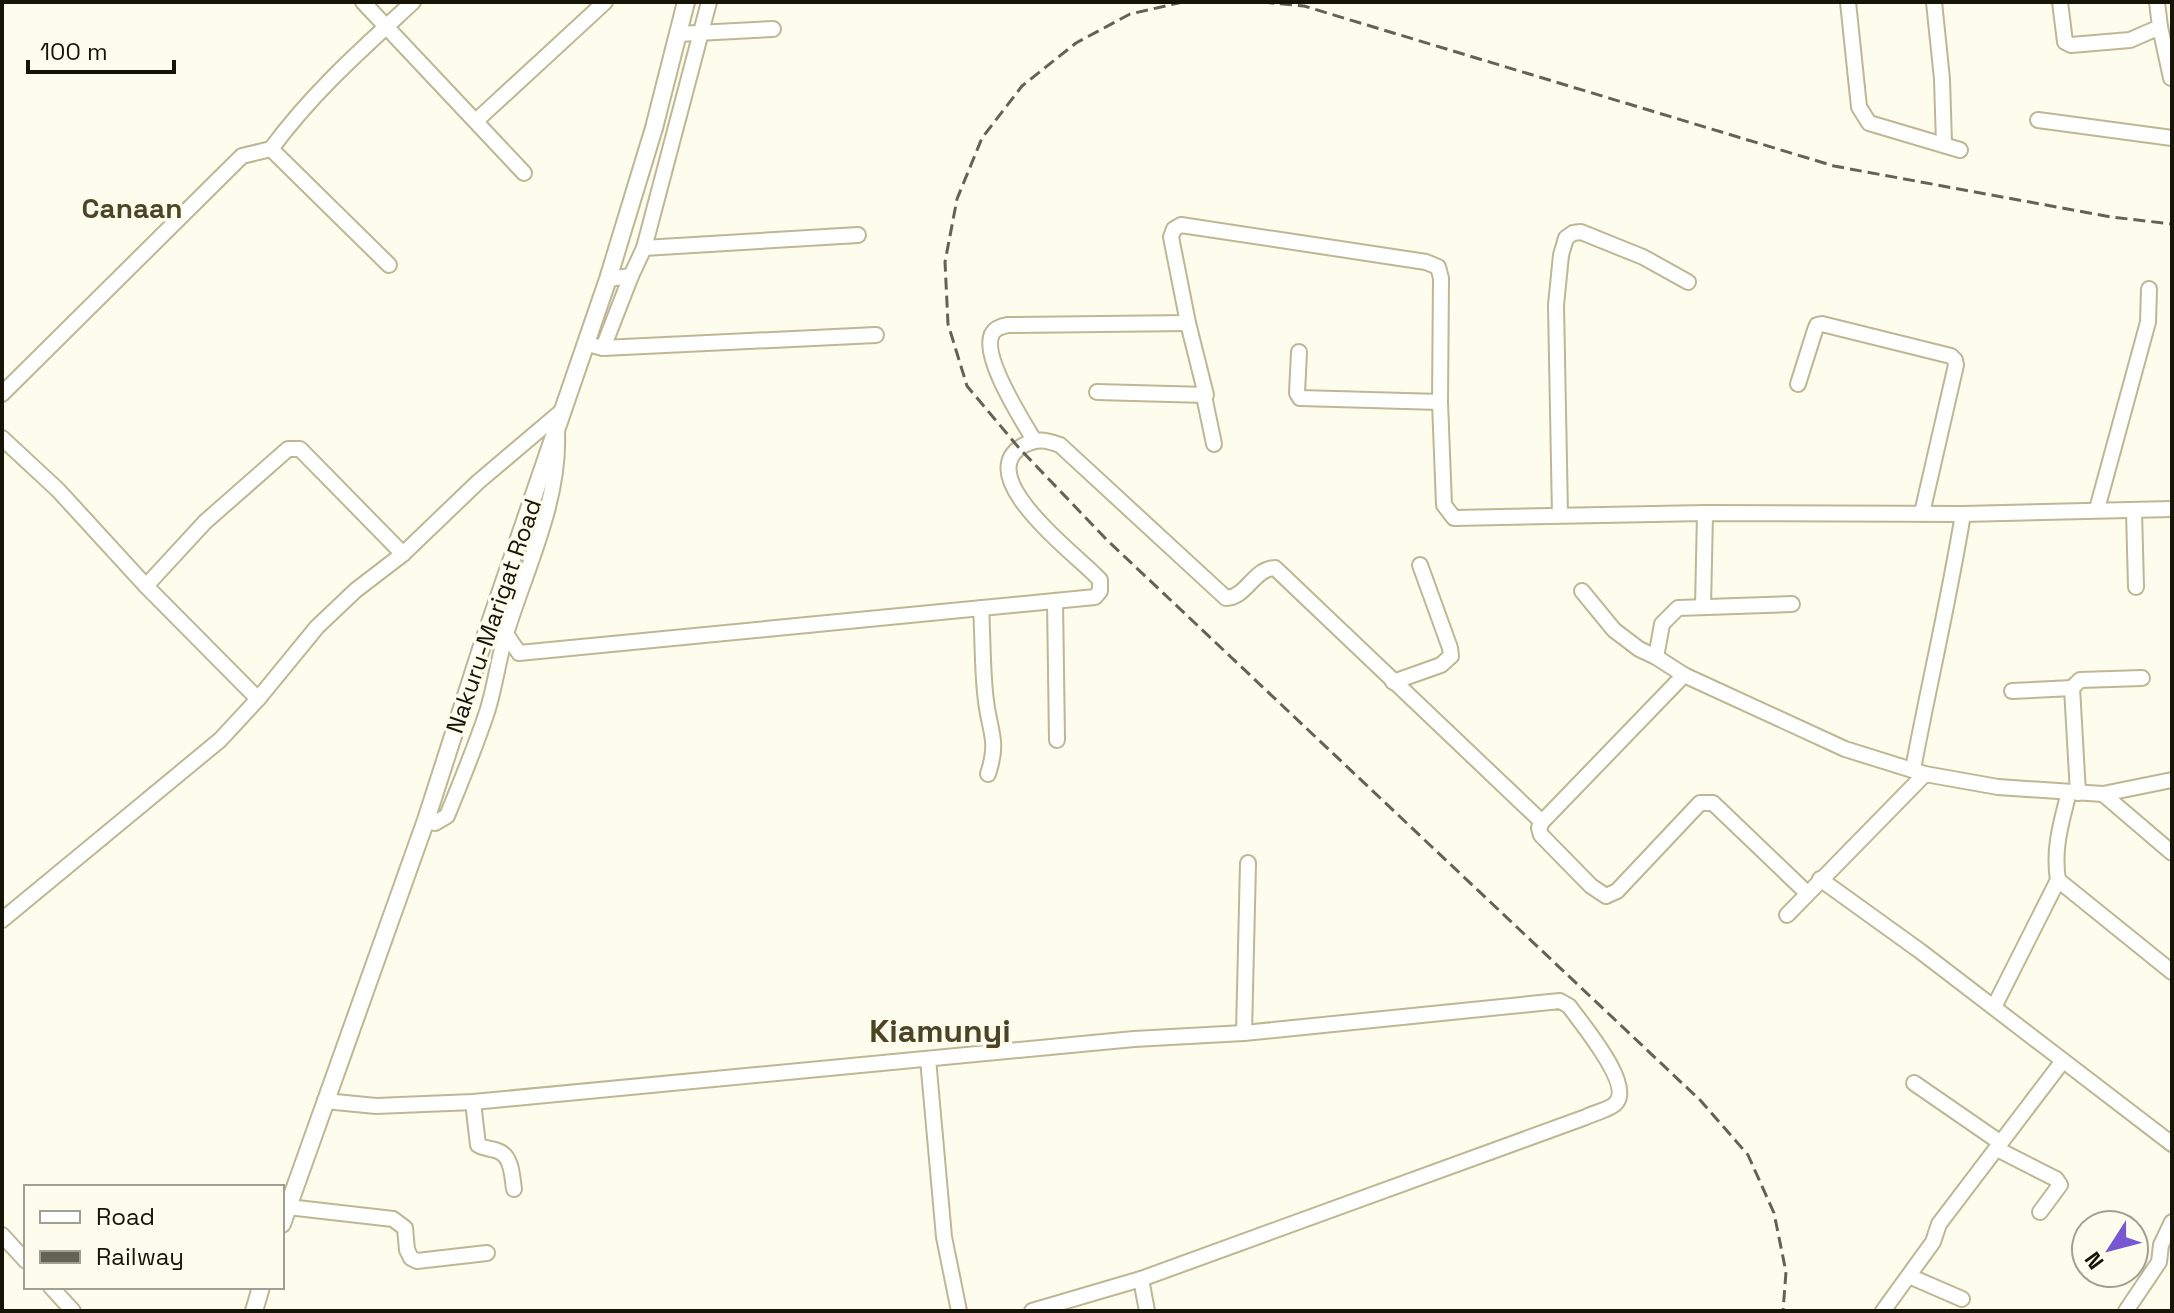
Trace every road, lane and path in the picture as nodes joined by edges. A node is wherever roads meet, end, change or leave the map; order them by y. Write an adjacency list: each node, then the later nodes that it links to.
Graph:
1 (363, 2): 10 (street)
2 (413, 2): 10 (street)
3 (605, 2): 16 (street)
4 (686, 2): 13 (main road, Nakuru-Marigat Road)
5 (709, 2): 14 (street)
6 (1848, 2): 19 (street)
7 (1934, 2): 19 (street)
8 (2060, 2): 11 (street)
9 (2157, 2): 11 (street)
10 (386, 27): 16 (street); 20 (street)
11 (2160, 27): 15 (street)
12 (773, 29): 14 (street)
13 (678, 34): 14 (street); 27 (main road, Nakuru-Marigat Road)
14 (701, 35): 24 (street)
15 (2171, 78)
16 (477, 120): 22 (street)
17 (2038, 120): 18 (street)
18 (2172, 138)
19 (1944, 144): 21 (street)
20 (271, 149): 25 (street); 36 (street)
21 (1960, 150)
22 (524, 173)
23 (858, 235): 24 (street)
24 (644, 248): 26 (street)
25 (389, 265)
26 (631, 276): 27 (street); 32 (street)
27 (608, 279): 32 (main road, Nakuru-Marigat Road)
28 (1688, 282): 50 (street)
29 (2149, 289): 44 (street)
30 (1188, 323): 37 (street); 38 (street); 42 (street)
31 (876, 335): 32 (street)
32 (595, 346): 39 (main road, Nakuru-Marigat Road)
33 (1299, 352): 38 (street)
34 (1798, 384): 48 (street)
35 (1097, 392): 37 (street)
36 (2, 394)
37 (1204, 396): 43 (street)
38 (1440, 402): 50 (street)
39 (563, 410): 40 (main road, Nakuru-Marigat Road); 51 (street)
40 (557, 428): 60 (street); 76 (main road, Nakuru-Marigat Road)
41 (2, 438): 53 (street)
42 (1034, 440): 56 (street); 66 (street)
43 (1214, 444)
44 (2097, 509): 46 (street); 49 (street)
45 (2172, 509): 46 (street)
46 (2134, 511): 54 (street)
47 (1705, 513): 48 (street); 50 (street); 58 (street)
48 (1922, 513): 49 (street)
49 (1963, 514): 71 (street)
50 (1560, 515)
51 (403, 554): 53 (street); 69 (street)
52 (1420, 565): 66 (street)
53 (146, 586): 69 (street)
54 (2136, 587)
55 (1582, 591): 63 (street)
56 (1055, 601): 59 (street); 70 (street)
57 (1792, 604): 58 (street)
58 (1703, 607): 63 (street)
59 (981, 608): 61 (street); 72 (street)
60 (506, 634): 61 (street); 62 (street)
61 (519, 653): 62 (street)
62 (502, 655): 76 (street)
63 (1656, 657): 64 (street)
64 (1684, 675): 71 (street); 77 (street)
65 (2142, 678): 67 (street)
66 (1393, 682): 77 (street)
67 (2072, 688): 68 (street); 74 (street)
68 (2012, 691)
69 (258, 699): 84 (street)
70 (1057, 740)
71 (1919, 772): 74 (street); 80 (street)
72 (988, 774)
73 (2172, 780): 75 (street)
74 (2073, 792): 75 (street); 81 (street)
75 (2103, 794): 78 (street)
76 (426, 820): 91 (main road, Nakuru-Marigat Road)
77 (1542, 822): 82 (street)
78 (2172, 853)
79 (1248, 863): 87 (street)
80 (1820, 879): 82 (street); 86 (street)
81 (2058, 880): 85 (street); 86 (street)
82 (1807, 893): 83 (street)
83 (1787, 915)
84 (2, 920)
85 (2172, 972)
86 (1994, 1007): 89 (street)
87 (1244, 1033): 88 (street); 104 (street)
88 (928, 1059): 92 (street); 110 (street)
89 (2062, 1062): 93 (street); 94 (street)
90 (1914, 1083): 94 (street)
91 (325, 1101): 92 (street); 96 (main road, Nakuru-Marigat Road)
92 (473, 1102): 95 (street)
93 (2172, 1144)
94 (1999, 1146): 97 (street); 103 (street)
95 (514, 1189)
96 (288, 1207): 98 (main road, Nakuru-Marigat Road); 101 (street)
97 (2040, 1212)
98 (284, 1218)
99 (2172, 1222): 114 (street)
100 (2, 1235): 102 (street)
101 (487, 1253)
102 (24, 1259)
103 (1909, 1276): 107 (street); 113 (street)
104 (1141, 1279): 111 (street); 112 (street)
105 (53, 1289): 108 (street)
106 (260, 1289): 109 (main road)
107 (1962, 1299)
108 (73, 1311)
109 (254, 1311)
110 (959, 1311)
111 (1032, 1311)
112 (1147, 1311)
113 (1883, 1311)
114 (2126, 1311)

